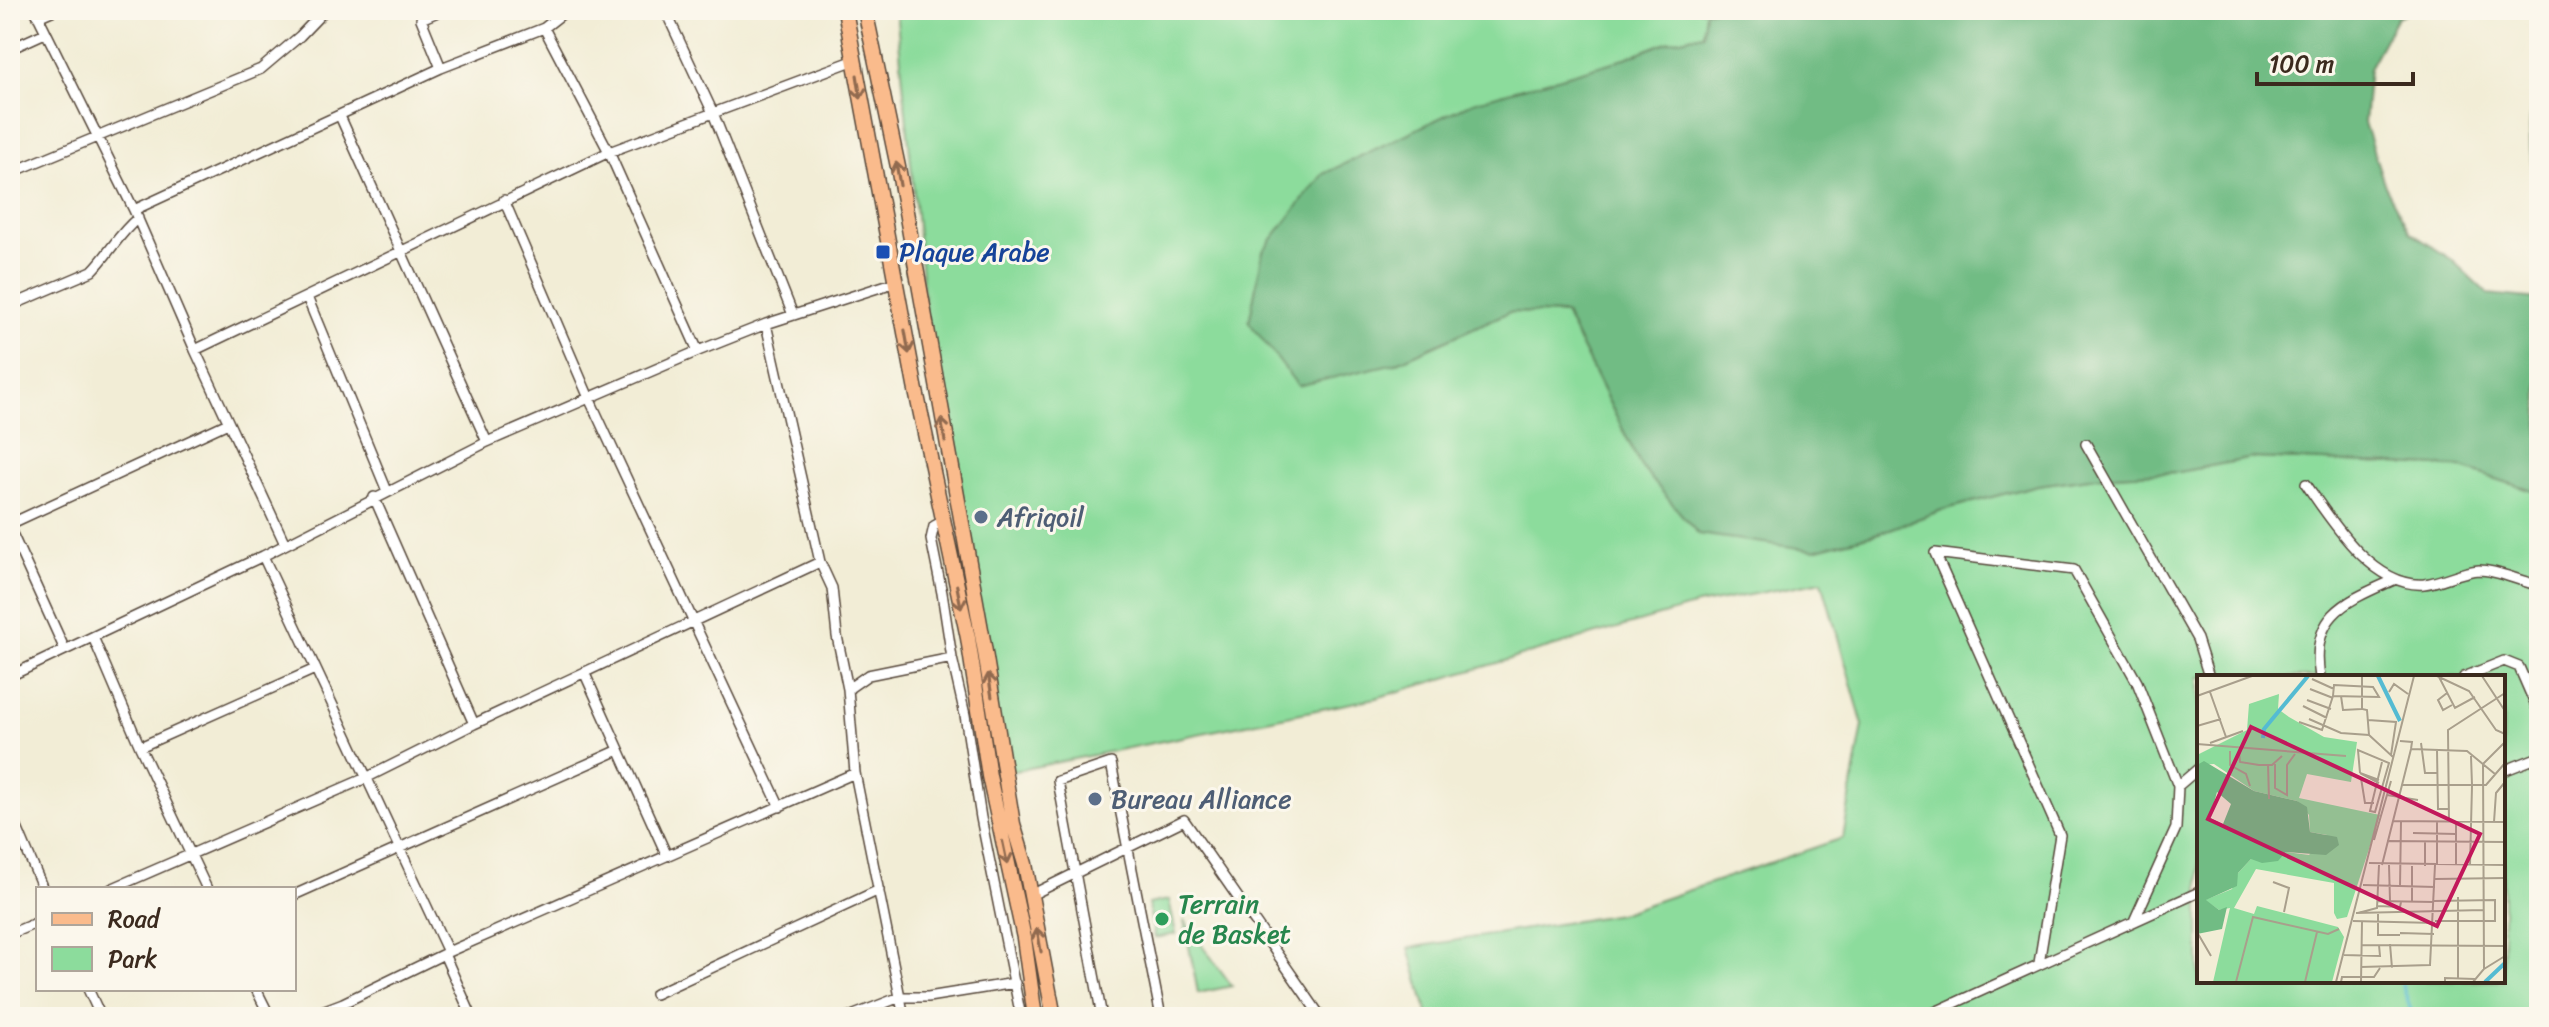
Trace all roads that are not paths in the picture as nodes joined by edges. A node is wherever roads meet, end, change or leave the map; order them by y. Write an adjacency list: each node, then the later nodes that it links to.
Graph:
1 (54, 10): 8 (street)
2 (325, 10): 16 (street)
3 (442, 10): 13 (street)
4 (567, 10): 9 (street)
5 (665, 10): 14 (street)
6 (845, 10): 12 (main road)
7 (865, 10): 77 (main road, one-way to 7)
8 (36, 13): 10 (street)
9 (544, 28): 13 (street); 17 (street)
10 (45, 33): 11 (street); 16 (street)
11 (10, 49)
12 (855, 60): 14 (street); 22 (main road, one-way to 22)
13 (441, 68): 15 (street)
14 (713, 113): 17 (street); 25 (street)
15 (340, 116): 20 (street); 21 (street)
16 (97, 135): 18 (street); 20 (street)
17 (609, 152): 19 (street); 28 (street)
18 (10, 173)
19 (504, 200): 21 (street); 29 (street)
20 (136, 214): 24 (street); 27 (street)
21 (403, 251): 23 (street); 31 (street)
22 (896, 282): 25 (street); 36 (main road, one-way to 36)
23 (307, 297): 27 (street); 34 (street)
24 (10, 306)
25 (793, 315): 26 (street)
26 (766, 324): 28 (street); 40 (street)
27 (195, 350): 30 (street)
28 (698, 351): 29 (street)
29 (589, 398): 31 (street); 43 (street)
30 (228, 423): 37 (street); 38 (street)
31 (487, 442): 34 (street)
32 (2086, 444): 49 (street)
33 (2306, 484): 41 (street)
34 (387, 491): 35 (street)
35 (374, 497): 38 (street); 55 (street)
36 (945, 520): 46 (street); 97 (main road, one-way to 97)
37 (10, 527): 45 (street)
38 (285, 544): 39 (street)
39 (263, 556): 44 (street); 47 (street)
40 (820, 562): 43 (street); 53 (street)
41 (2396, 579): 42 (street); 50 (street)
42 (2539, 585)
43 (692, 621): 48 (street); 64 (street)
44 (93, 637): 45 (street); 56 (street)
45 (65, 650): 52 (street)
46 (952, 658): 53 (street); 83 (street)
47 (315, 669): 56 (street); 62 (street)
48 (585, 674): 55 (street); 57 (street)
49 (2208, 675)
50 (2320, 675)
51 (2469, 675): 54 (street)
52 (10, 676)
53 (848, 689): 61 (street)
54 (2539, 713)
55 (474, 724): 62 (street)
56 (140, 747): 68 (street)
57 (619, 750): 67 (street); 69 (street)
58 (2539, 757): 60 (street)
59 (2197, 770): 63 (street)
60 (2505, 770)
61 (855, 773): 64 (street); 74 (street)
62 (366, 778): 67 (street); 68 (street)
63 (2178, 786): 78 (street); 82 (street)
64 (780, 807): 69 (street)
65 (10, 811): 71 (street)
66 (1129, 847): 70 (street); 70 (street); 100 (street); 101 (street)
67 (399, 848): 76 (street); 81 (street)
68 (189, 854): 72 (street); 73 (street)
69 (667, 856): 81 (street)
70 (1076, 873): 77 (street); 99 (street)
71 (42, 887)
72 (115, 887)
73 (206, 887)
74 (879, 890): 86 (street); 87 (street)
75 (2197, 893): 78 (street)
76 (296, 894)
77 (1031, 895): 98 (main road, one-way to 77)
78 (2134, 921): 82 (street)
79 (36, 923): 80 (street)
80 (10, 934)
81 (446, 953): 88 (street); 93 (street)
82 (2039, 963): 102 (street)
83 (1015, 983): 87 (street); 96 (street)
84 (89, 991): 89 (street)
85 (257, 991): 90 (street)
86 (655, 994)
87 (900, 997): 94 (street); 95 (street)
88 (343, 1003): 91 (street); 92 (street)
89 (101, 1017)
90 (270, 1017)
91 (306, 1017)
92 (349, 1017)
93 (472, 1017)
94 (849, 1017)
95 (904, 1017)
96 (1021, 1017)
97 (1035, 1017)
98 (1054, 1017)
99 (1102, 1017)
100 (1161, 1017)
101 (1321, 1017)
102 (1924, 1017)

